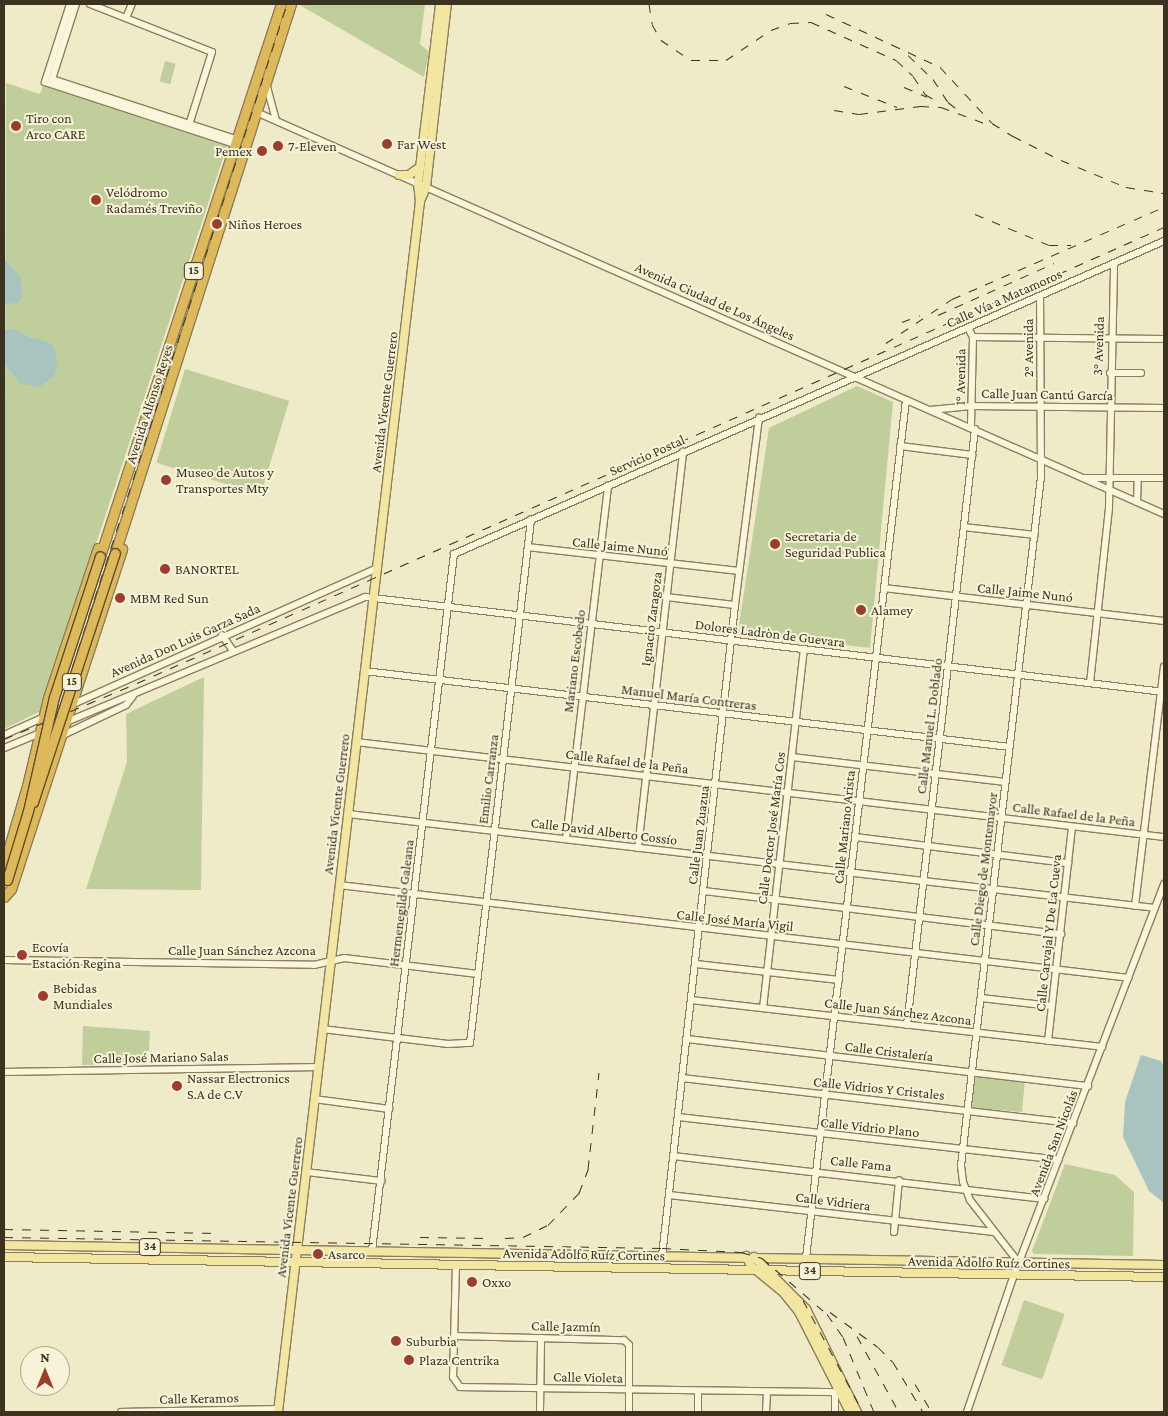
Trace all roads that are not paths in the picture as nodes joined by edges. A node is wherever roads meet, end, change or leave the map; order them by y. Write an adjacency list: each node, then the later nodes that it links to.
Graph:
1 (70, 4): 13 (street)
2 (76, 4): 13 (street)
3 (90, 4): 9 (street)
4 (132, 4): 9 (street)
5 (281, 4): 15 (highway, Avenida Alfonso Reyes / 15)
6 (291, 4): 10 (highway, Avenida Alfonso Reyes / 15)
7 (440, 4): 18 (main road, Avenida Vicente Guerrero)
8 (447, 4): 20 (main road, Avenida Vicente Guerrero)
9 (126, 18): 16 (street)
10 (266, 81): 11 (highway, Avenida Alfonso Reyes / 15); 14 (street)
11 (260, 101): 12 (highway, Avenida Alfonso Reyes / 15); 15 (highway)
12 (256, 112): 14 (street, Avenida Ciudad de Los Ángeles); 23 (highway, Avenida Alfonso Reyes / 15)
13 (154, 116): 16 (street)
14 (276, 120): 19 (street, Avenida Ciudad de Los Ángeles)
15 (241, 125): 17 (highway, Avenida Alfonso Reyes / 15)
16 (188, 127): 17 (street)
17 (236, 141): 25 (highway, Avenida Alfonso Reyes / 15)
18 (420, 166): 19 (main road); 20 (main road, Avenida Vicente Guerrero)
19 (399, 175): 20 (street, Avenida Ciudad de Los Ángeles)
20 (422, 185): 33 (street, Avenida Ciudad de Los Ángeles); 63 (main road, Avenida Vicente Guerrero)
21 (1164, 241): 22 (street, Calle Vía a Matamoros)
22 (1114, 264): 24 (street, Calle Vía a Matamoros); 29 (street, 3° Avenida)
23 (200, 289): 25 (highway); 55 (highway, Avenida Alfonso Reyes / 15)
24 (1040, 296): 26 (street, Calle Vía a Matamoros); 28 (street, 2° Avenida)
25 (183, 304): 52 (highway, Avenida Alfonso Reyes / 15)
26 (968, 328): 27 (street, 1° Avenida); 33 (street, Calle Vía a Matamoros)
27 (973, 337): 28 (street); 35 (street, 1° Avenida)
28 (1041, 338): 29 (street); 36 (street, 2° Avenida)
29 (1110, 338): 30 (street); 32 (street, 3° Avenida)
30 (1164, 339)
31 (1141, 373): 32 (street)
32 (1110, 374): 37 (street, 3° Avenida)
33 (854, 376): 34 (street, Avenida Ciudad de Los Ángeles); 40 (street, Servicio Postal)
34 (906, 400): 39 (street, Avenida Ciudad de Los Ángeles); 42 (street, Calle Mariano Arista)
35 (972, 406): 36 (street, Calle Juan Cantú García); 39 (street, Calle Juan Cantú García); 41 (street, 1° Avenida)
36 (1040, 407): 37 (street, Calle Juan Cantú García); 45 (street, 2° Avenida)
37 (1109, 408): 38 (street, Calle Juan Cantú García); 46 (street, 3° Avenida)
38 (1164, 408)
39 (930, 410): 41 (street, Avenida Ciudad de Los Ángeles)
40 (760, 418): 43 (street, Servicio Postal); 64 (street, Calle Juan Zuazua)
41 (973, 429): 44 (street, Calle Manuel L. Doblado); 45 (street, Avenida Ciudad de Los Ángeles)
42 (900, 446): 44 (street); 65 (street, Calle Mariano Arista)
43 (683, 452): 50 (street, Servicio Postal); 62 (street, Ignacio Zaragoza)
44 (972, 455): 57 (street, Calle Manuel L. Doblado)
45 (1041, 460): 47 (street, Avenida Ciudad de Los Ángeles); 58 (street, Calle Diego de Montemayor)
46 (1109, 477): 47 (street); 48 (street); 51 (street, 3° Avenida)
47 (1082, 478): 51 (street, Avenida Ciudad de Los Ángeles)
48 (1138, 478): 49 (street); 53 (street)
49 (1164, 478)
50 (608, 485): 56 (street, Servicio Postal); 60 (street, Mariano Escobedo)
51 (1108, 489): 53 (street, Avenida Ciudad de Los Ángeles); 72 (street)
52 (122, 490): 95 (highway); 120 (highway, Avenida Alfonso Reyes / 15, bridge)
53 (1137, 502): 54 (street, Avenida Ciudad de Los Ángeles)
54 (1164, 514)
55 (128, 517): 92 (highway); 120 (highway, Avenida Alfonso Reyes / 15, bridge)
56 (531, 520): 59 (street, Emilio Carranza); 61 (street, Servicio Postal)
57 (964, 527): 58 (street); 67 (street, Calle Manuel L. Doblado)
58 (1035, 534): 70 (street, Calle Diego de Montemayor)
59 (528, 547): 60 (street, Calle Jaime Nunó); 73 (street, Emilio Carranza)
60 (600, 556): 62 (street, Calle Jaime Nunó); 75 (street, Mariano Escobedo)
61 (453, 558): 71 (street, Hermenegildo Galeana)
62 (669, 564): 64 (street, Calle Jaime Nunó); 66 (street, Ignacio Zaragoza)
63 (377, 568): 68 (main road, Avenida Vicente Guerrero); 77 (street, Avenida Don Luis Garza Sada)
64 (739, 571): 69 (street, Calle Juan Zuazua)
65 (884, 588): 67 (street, Calle Jaime Nunó); 81 (street, Calle Mariano Arista)
66 (666, 597): 69 (street); 76 (street, Ignacio Zaragoza)
67 (956, 597): 70 (street, Calle Jaime Nunó); 82 (street, Calle Manuel L. Doblado)
68 (373, 598): 71 (street, Dolores Ladròn de Guevara); 80 (street); 84 (main road, Avenida Vicente Guerrero)
69 (735, 605): 78 (street, Calle Juan Zuazua)
70 (1028, 605): 72 (street, Calle Jaime Nunó); 85 (street, Calle Diego de Montemayor)
71 (447, 607): 73 (street, Dolores Ladròn de Guevara); 86 (street, Hermenegildo Galeana)
72 (1098, 613): 74 (street, Calle Jaime Nunó); 87 (street)
73 (520, 616): 75 (street, Dolores Ladròn de Guevara); 88 (street, Emilio Carranza)
74 (1164, 621)
75 (591, 625): 76 (street, Dolores Ladròn de Guevara); 91 (street, Mariano Escobedo)
76 (662, 633): 78 (street, Dolores Ladròn de Guevara); 93 (street, Ignacio Zaragoza)
77 (222, 635): 80 (street); 92 (street, Avenida Don Luis Garza Sada)
78 (731, 641): 79 (street, Dolores Ladròn de Guevara); 94 (street, Calle Juan Zuazua)
79 (804, 650): 81 (street, Dolores Ladròn de Guevara); 96 (street, Calle Doctor José María Cos)
80 (233, 651): 90 (street)
81 (876, 658): 82 (street, Dolores Ladròn de Guevara); 98 (street, Calle Mariano Arista)
82 (948, 666): 85 (street, Dolores Ladròn de Guevara); 101 (street, Calle Manuel L. Doblado)
83 (1164, 667): 89 (street)
84 (364, 671): 86 (street, Manuel María Contreras); 103 (main road, Avenida Vicente Guerrero)
85 (1020, 674): 87 (street, Dolores Ladròn de Guevara); 105 (street, Calle Diego de Montemayor)
86 (439, 681): 88 (street, Manuel María Contreras); 106 (street, Hermenegildo Galeana)
87 (1090, 683): 89 (street, Dolores Ladròn de Guevara)
88 (511, 689): 91 (street, Manuel María Contreras); 108 (street, Emilio Carranza)
89 (1163, 692): 126 (street)
90 (133, 696): 97 (street); 102 (street)
91 (582, 697): 93 (street, Manuel María Contreras); 112 (street, Mariano Escobedo)
92 (72, 704): 95 (street, Avenida Don Luis Garza Sada); 97 (highway)
93 (653, 706): 94 (street, Manuel María Contreras); 114 (street, Ignacio Zaragoza)
94 (724, 714): 96 (street, Manuel María Contreras); 116 (street, Calle Juan Zuazua)
95 (44, 717): 97 (highway); 99 (highway); 100 (street, Avenida Don Luis Garza Sada)
96 (796, 722): 98 (street, Manuel María Contreras); 107 (street, Calle Doctor José María Cos)
97 (65, 723): 99 (street); 102 (highway)
98 (867, 730): 101 (street, Manuel María Contreras); 111 (street, Calle Mariano Arista)
99 (40, 732): 102 (highway); 104 (street); 110 (highway)
100 (4, 735)
101 (939, 738): 105 (street, Manuel María Contreras); 113 (street, Calle Manuel L. Doblado)
102 (60, 740): 109 (highway)
103 (356, 742): 106 (street, Calle Rafael de la Peña); 121 (main road, Avenida Vicente Guerrero)
104 (4, 748)
105 (1010, 748): 115 (street, Calle Diego de Montemayor)
106 (431, 751): 108 (street, Calle Rafael de la Peña); 123 (street, Hermenegildo Galeana)
107 (792, 757): 111 (street); 117 (street, Calle Doctor José María Cos)
108 (502, 760): 112 (street, Calle Rafael de la Peña); 125 (street, Emilio Carranza)
109 (52, 762): 110 (highway); 145 (highway)
110 (32, 766): 135 (highway)
111 (863, 766): 113 (street); 118 (street, Calle Mariano Arista)
112 (574, 767): 114 (street, Calle Rafael de la Peña); 129 (street, Mariano Escobedo)
113 (935, 774): 115 (street); 119 (street, Calle Manuel L. Doblado)
114 (646, 776): 116 (street, Calle Rafael de la Peña); 131 (street, Ignacio Zaragoza)
115 (1006, 782): 122 (street, Calle Diego de Montemayor)
116 (717, 784): 117 (street, Calle Rafael de la Peña); 133 (street, Calle Juan Zuazua)
117 (788, 793): 118 (street, Calle Rafael de la Peña); 136 (street, Calle Doctor José María Cos)
118 (860, 802): 119 (street, Calle Rafael de la Peña); 127 (street, Calle Mariano Arista)
119 (932, 810): 122 (street, Calle Rafael de la Peña); 130 (street, Calle Manuel L. Doblado)
120 (28, 811): 141 (highway, Avenida Alfonso Reyes / 15, bridge)
121 (348, 814): 123 (street, Calle David Alberto Cossío); 140 (main road, Avenida Vicente Guerrero)
122 (1002, 819): 124 (street, Calle Rafael de la Peña); 132 (street, Calle Diego de Montemayor)
123 (423, 823): 125 (street, Calle David Alberto Cossío); 144 (street, Hermenegildo Galeana)
124 (1072, 827): 126 (street, Calle Rafael de la Peña); 134 (street, Calle Carvajal Y De La Cueva)
125 (494, 832): 129 (street, Calle David Alberto Cossío); 148 (street, Emilio Carranza)
126 (1144, 835): 128 (street, Calle Rafael de la Peña); 149 (street)
127 (855, 837): 130 (street); 137 (street, Calle Mariano Arista)
128 (1164, 837)
129 (566, 839): 131 (street, Calle David Alberto Cossío)
130 (927, 846): 132 (street); 138 (street, Calle Manuel L. Doblado)
131 (638, 848): 133 (street, Calle David Alberto Cossío)
132 (998, 854): 134 (street); 142 (street, Calle Diego de Montemayor)
133 (708, 856): 136 (street, Calle David Alberto Cossío); 143 (street, Calle Juan Zuazua)
134 (1068, 863): 146 (street, Calle Carvajal Y De La Cueva)
135 (4, 864)
136 (779, 865): 137 (street, Calle David Alberto Cossío); 147 (street, Calle Doctor José María Cos)
137 (851, 873): 138 (street, Calle David Alberto Cossío); 151 (street, Calle Mariano Arista)
138 (923, 882): 142 (street, Calle David Alberto Cossío); 152 (street, Calle Manuel L. Doblado)
139 (1164, 884): 150 (street, Avenida San Nicolás)
140 (339, 885): 144 (street, Calle José María Vigil); 161 (main road, Avenida Vicente Guerrero)
141 (4, 889)
142 (994, 890): 146 (street, Calle David Alberto Cossío); 153 (street, Calle Diego de Montemayor)
143 (704, 891): 147 (street, Calle José María Vigil); 154 (street, Calle Juan Zuazua)
144 (415, 894): 148 (street, Calle José María Vigil); 163 (street, Hermenegildo Galeana)
145 (4, 897)
146 (1065, 898): 149 (street, Calle David Alberto Cossío); 155 (street, Calle Carvajal Y De La Cueva)
147 (776, 900): 151 (street, Calle José María Vigil); 156 (street, Calle Doctor José María Cos)
148 (486, 903): 154 (street, Calle José María Vigil); 166 (street, Emilio Carranza)
149 (1135, 906): 150 (street, Calle David Alberto Cossío)
150 (1155, 908): 167 (street, Avenida San Nicolás)
151 (847, 909): 152 (street, Calle José María Vigil); 157 (street, Calle Mariano Arista)
152 (919, 918): 153 (street, Calle José María Vigil); 158 (street, Calle Manuel L. Doblado)
153 (990, 926): 155 (street, Calle José María Vigil); 160 (street, Calle Diego de Montemayor)
154 (700, 928): 156 (street, Calle José María Vigil); 162 (street, Calle Juan Zuazua)
155 (1061, 934): 164 (street, Calle Carvajal Y De La Cueva)
156 (771, 936): 157 (street, Calle José María Vigil); 165 (street, Calle Doctor José María Cos)
157 (843, 944): 158 (street, Calle José María Vigil); 168 (street, Calle Mariano Arista)
158 (915, 953): 160 (street, Calle José María Vigil); 174 (street, Calle Manuel L. Doblado)
159 (4, 960): 161 (street, Calle Juan Sánchez Azcona)
160 (985, 961): 164 (street, Calle José María Vigil); 169 (street, Calle Diego de Montemayor)
161 (330, 962): 163 (street, Calle Juan Sánchez Azcona); 175 (main road, Avenida Vicente Guerrero)
162 (696, 964): 165 (street); 170 (street, Calle Juan Zuazua)
163 (406, 966): 166 (street, Calle Juan Sánchez Azcona); 177 (street, Hermenegildo Galeana)
164 (1057, 970): 167 (street, Calle José María Vigil); 171 (street, Calle Carvajal Y De La Cueva)
165 (767, 972): 168 (street); 172 (street, Calle Doctor José María Cos)
166 (478, 974): 177 (street, Emilio Carranza)
167 (1128, 978): 180 (street, Avenida San Nicolás)
168 (839, 980): 173 (street, Calle Mariano Arista)
169 (981, 998): 171 (street, Calle Juan Sánchez Azcona); 176 (street, Calle Diego de Montemayor)
170 (691, 1000): 172 (street, Calle Juan Sánchez Azcona); 178 (street, Calle Juan Zuazua)
171 (1052, 1006): 179 (street, Calle Carvajal Y De La Cueva)
172 (763, 1008): 173 (street, Calle Juan Sánchez Azcona)
173 (834, 1017): 174 (street, Calle Juan Sánchez Azcona); 181 (street, Calle Mariano Arista)
174 (907, 1025): 176 (street, Calle Juan Sánchez Azcona)
175 (322, 1029): 177 (street); 182 (main road, Avenida Vicente Guerrero)
176 (977, 1033): 179 (street, Calle Juan Sánchez Azcona); 184 (street, Calle Diego de Montemayor)
177 (398, 1038): 189 (street, Hermenegildo Galeana)
178 (687, 1039): 181 (street, Calle Cristalería); 185 (street, Calle Juan Zuazua)
179 (1048, 1041): 180 (street, Calle Juan Sánchez Azcona)
180 (1102, 1047): 186 (street, Avenida San Nicolás)
181 (829, 1056): 184 (street, Calle Cristalería); 187 (street, Calle Mariano Arista)
182 (318, 1068): 183 (street, Calle José Mariano Salas); 188 (main road, Avenida Vicente Guerrero)
183 (4, 1072)
184 (972, 1073): 186 (street, Calle Cristalería); 190 (street, Calle Diego de Montemayor)
185 (682, 1078): 187 (street, Calle Vidrios Y Cristales); 191 (street, Calle Juan Zuazua)
186 (1088, 1086): 192 (street, Avenida San Nicolás)
187 (825, 1095): 190 (street, Calle Vidrios Y Cristales); 193 (street, Calle Mariano Arista)
188 (314, 1099): 189 (street); 198 (main road, Avenida Vicente Guerrero)
189 (389, 1109): 200 (street, Hermenegildo Galeana)
190 (968, 1111): 192 (street, Calle Vidrios Y Cristales); 194 (street, Calle Diego de Montemayor)
191 (678, 1117): 193 (street, Calle Vidrio Plano); 195 (street, Calle Juan Zuazua)
192 (1073, 1123): 196 (street, Avenida San Nicolás)
193 (820, 1134): 194 (street, Calle Vidrio Plano); 197 (street, Calle Mariano Arista)
194 (962, 1150): 196 (street, Calle Vidrio Plano); 201 (street, Calle Diego de Montemayor)
195 (673, 1156): 197 (street, Calle Fama); 202 (street, Calle Juan Zuazua)
196 (1059, 1160): 203 (street, Avenida San Nicolás)
197 (816, 1171): 199 (street, Calle Fama); 204 (street, Calle Mariano Arista)
198 (306, 1172): 200 (street); 209 (main road, Avenida Vicente Guerrero)
199 (899, 1180): 201 (street, Calle Fama); 205 (street)
200 (381, 1181): 210 (street, Hermenegildo Galeana)
201 (965, 1189): 203 (street, Calle Fama); 207 (street, Calle Diego de Montemayor)
202 (668, 1195): 204 (street, Calle Vidriera); 211 (street, Calle Juan Zuazua)
203 (1045, 1199): 218 (street, Avenida San Nicolás)
204 (811, 1211): 205 (street, Calle Vidriera); 215 (street, Calle Mariano Arista)
205 (896, 1221): 206 (street); 207 (street, Calle Vidriera)
206 (894, 1232)
207 (994, 1232): 218 (street, Calle Diego de Montemayor)
208 (4, 1245): 209 (main road, Avenida Adolfo Ruíz Cortines / 34)
209 (296, 1250): 210 (main road, Avenida Adolfo Ruíz Cortines / 34); 217 (main road, Avenida Vicente Guerrero)
210 (372, 1251): 211 (main road, Avenida Adolfo Ruíz Cortines / 34)
211 (662, 1256): 212 (main road, Avenida Adolfo Ruíz Cortines / 34)
212 (705, 1256): 213 (main road, Avenida Adolfo Ruíz Cortines / 34); 221 (main road)
213 (750, 1256): 215 (main road, Avenida Adolfo Ruíz Cortines / 34); 222 (main road); 223 (main road)
214 (4, 1257): 217 (main road, Avenida Adolfo Ruíz Cortines / 34)
215 (806, 1258): 216 (main road, Avenida Adolfo Ruíz Cortines / 34)
216 (832, 1259): 218 (main road, Avenida Adolfo Ruíz Cortines / 34); 224 (main road)
217 (296, 1261): 219 (main road, Avenida Adolfo Ruíz Cortines / 34); 234 (main road, Avenida Vicente Guerrero)
218 (1019, 1263): 220 (main road, Avenida Adolfo Ruíz Cortines / 34); 225 (street, Avenida San Nicolás)
219 (456, 1264): 221 (main road, Avenida Adolfo Ruíz Cortines / 34); 227 (street, Calle Violeta)
220 (1164, 1265)
221 (707, 1269): 222 (main road, Avenida Adolfo Ruíz Cortines / 34)
222 (754, 1269): 223 (main road, Avenida Adolfo Ruíz Cortines / 34); 233 (main road)
223 (765, 1269): 224 (main road, Avenida Adolfo Ruíz Cortines / 34); 242 (main road)
224 (830, 1272): 225 (main road, Avenida Adolfo Ruíz Cortines / 34)
225 (1014, 1275): 226 (main road, Avenida Adolfo Ruíz Cortines / 34); 243 (street, Avenida San Nicolás)
226 (1164, 1277)
227 (455, 1336): 228 (street, Calle Jazmín); 229 (street, Calle Violeta)
228 (541, 1338): 229 (street); 230 (street, Calle Jazmín)
229 (540, 1389): 230 (street, Calle Violeta); 236 (street)
230 (629, 1390): 231 (street, Calle Violeta); 237 (street)
231 (698, 1392): 232 (street, Calle Violeta); 238 (street)
232 (767, 1392): 233 (street, Calle Violeta); 239 (street)
233 (838, 1392): 240 (street); 241 (main road)
234 (278, 1410): 235 (street, Calle Keramos)
235 (120, 1412)
236 (540, 1412)
237 (629, 1412)
238 (698, 1412)
239 (766, 1412)
240 (834, 1412)
241 (850, 1412)
242 (857, 1412)
243 (967, 1412)

